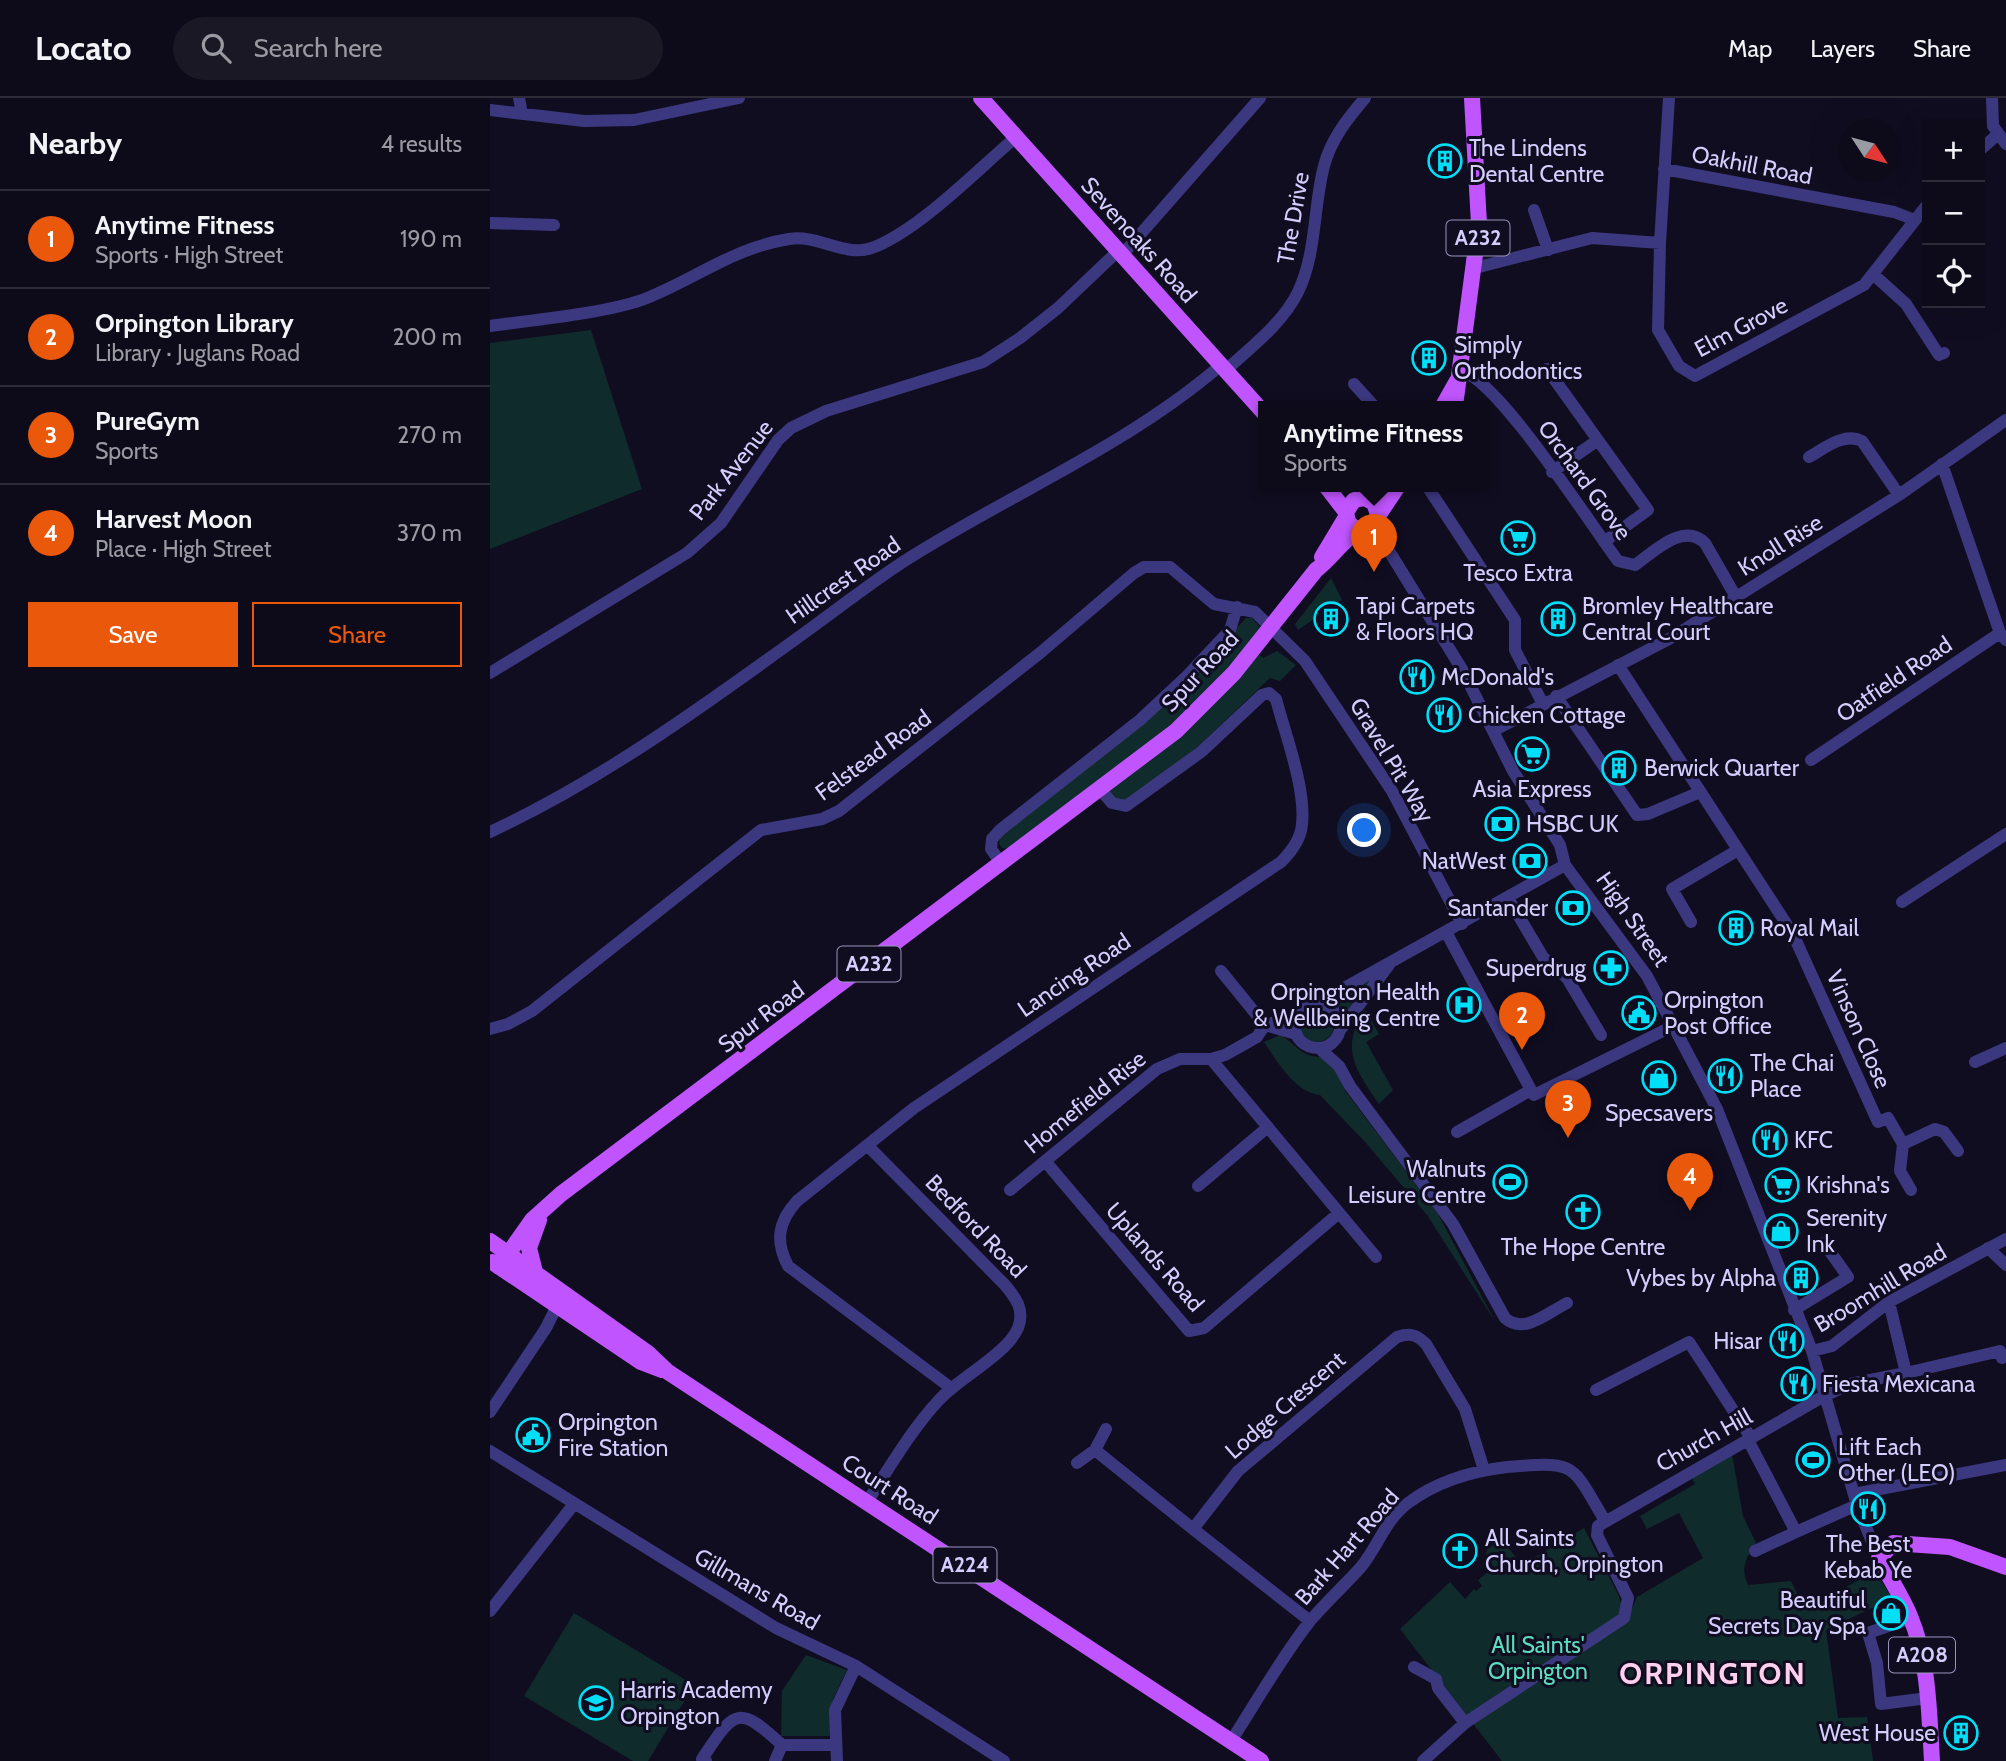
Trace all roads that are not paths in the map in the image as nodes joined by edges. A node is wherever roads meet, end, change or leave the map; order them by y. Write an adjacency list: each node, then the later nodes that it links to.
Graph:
1 (519, 98): 10 (street)
2 (739, 98): 10 (street)
3 (981, 98): 12 (main road, Sevenoaks Road)
4 (1259, 98): 22 (street, Park Avenue)
5 (1365, 98): 27 (street, The Drive)
6 (1472, 98): 23 (main road, A232)
7 (1669, 98): 14 (street, Elm Grove)
8 (1992, 98): 11 (street)
9 (490, 110): 10 (street)
10 (522, 114)
11 (2001, 134): 13 (street)
12 (1015, 138): 22 (main road, Sevenoaks Road); 25 (street)
13 (1985, 146)
14 (1664, 169): 17 (street, Oakhill Road); 20 (street, Elm Grove)
15 (1534, 210): 21 (street)
16 (1922, 211): 17 (street, Elm Grove)
17 (1915, 220): 24 (street, Elm Grove)
18 (490, 223): 19 (street)
19 (554, 225)
20 (1660, 243): 21 (street); 24 (street, Elm Grove)
21 (1548, 250): 23 (street)
22 (1120, 253): 27 (main road, Sevenoaks Road); 56 (street, Park Avenue)
23 (1475, 268): 29 (main road, A232)
24 (1873, 274): 26 (street)
25 (490, 326)
26 (1944, 353)
27 (1224, 368): 34 (main road, Sevenoaks Road); 63 (street, Hillcrest Road)
28 (1547, 369): 36 (street)
29 (1460, 374): 32 (main road); 33 (main road); 39 (street, Orchard Grove)
30 (1354, 384): 31 (street)
31 (1369, 401)
32 (1446, 401)
33 (1456, 401)
34 (1258, 406)
35 (2006, 420): 38 (street, Knoll Rise)
36 (1598, 440): 39 (street); 49 (street)
37 (1809, 457): 45 (street)
38 (1942, 464): 45 (street, Knoll Rise); 54 (street)
39 (1552, 472): 49 (street, Orchard Grove)
40 (1330, 492): 47 (main road)
41 (1348, 492): 46 (main road)
42 (1370, 492): 46 (main road)
43 (1393, 492): 48 (main road, Spur Road)
44 (1431, 492): 58 (street)
45 (1899, 495): 51 (street, Knoll Rise)
46 (1362, 498): 47 (main road); 48 (main road)
47 (1346, 515): 48 (main road); 50 (main road, Spur Road)
48 (1370, 523): 50 (main road, Spur Road); 59 (street, High Street)
49 (1604, 542): 51 (street, Orchard Grove)
50 (1316, 570): 53 (main road, Spur Road / A232)
51 (1736, 597): 55 (street, Knoll Rise)
52 (1237, 607): 53 (street, Felstead Road); 66 (street, Spur Road); 79 (street, Felstead Road)
53 (1270, 629): 61 (main road, Spur Road / A232); 71 (street, Gravel Pit Way)
54 (2003, 637): 60 (street, Oatfield Road)
55 (1618, 665): 57 (street, Knoll Rise); 62 (street, Vinson Close)
56 (490, 673)
57 (1556, 696): 58 (street, Knoll Rise); 62 (street)
58 (1543, 704): 59 (street, Knoll Rise)
59 (1493, 731): 67 (street, High Street)
60 (1811, 760)
61 (1100, 789): 66 (main road, Spur Road / A232); 92 (street, Lancing Road)
62 (1700, 792): 65 (street, Vinson Close)
63 (490, 832)
64 (2006, 834): 69 (street)
65 (1738, 850): 70 (street); 91 (street, Vinson Close)
66 (1001, 863): 98 (main road, Spur Road / A232)
67 (1566, 865): 68 (street, Homefield Rise); 78 (street, High Street)
68 (1508, 898): 71 (street, Homefield Rise); 82 (street)
69 (1902, 902)
70 (1691, 922)
71 (1462, 924): 72 (street, Homefield Rise)
72 (1446, 932): 73 (street, Homefield Rise); 88 (street)
73 (1393, 961): 75 (street, Homefield Rise); 80 (street, Homefield Rise)
74 (1221, 971): 77 (street)
75 (1319, 1002): 76 (street, Homefield Rise); 80 (street)
76 (1296, 1016): 77 (street, Homefield Rise); 81 (street)
77 (1265, 1025): 81 (street); 85 (street, Homefield Rise)
78 (1673, 1026): 88 (street); 112 (street, High Street)
79 (490, 1029)
80 (1340, 1031): 84 (street); 87 (street)
81 (1296, 1034): 84 (street)
82 (1601, 1035)
83 (2006, 1048): 86 (street)
84 (1320, 1049): 87 (street)
85 (1211, 1059): 89 (street); 94 (street, Homefield Rise)
86 (1975, 1062)
87 (1339, 1066): 110 (street)
88 (1531, 1090): 90 (street)
89 (1268, 1127): 95 (street); 99 (street)
90 (1457, 1132)
91 (1903, 1144): 93 (street); 97 (street)
92 (868, 1146): 117 (street, Bedford Road); 117 (street, Lancing Road)
93 (1958, 1151)
94 (1045, 1161): 96 (street, Homefield Rise); 99 (street, Uplands Road)
95 (1198, 1186)
96 (1010, 1190)
97 (1911, 1190)
98 (546, 1206): 105 (main road, Spur Road); 107 (main road)
99 (1339, 1213): 104 (street)
100 (2006, 1238): 103 (street, Broomhill Road)
101 (490, 1241): 105 (main road, Court Road / A224)
102 (1824, 1242): 112 (street)
103 (1988, 1248): 106 (street); 109 (street, Broomhill Road)
104 (1376, 1257)
105 (499, 1260): 107 (main road, Court Road / A224); 111 (main road, Court Road / A224)
106 (2006, 1265)
107 (535, 1272): 108 (main road, Court Road / A224)
108 (558, 1288): 111 (street); 115 (main road, Court Road / A224)
109 (1889, 1302): 113 (street, Broomhill Road); 116 (street)
110 (1567, 1303)
111 (557, 1307): 115 (main road, Court Road / A224); 120 (street)
112 (1794, 1310): 113 (street, High Street)
113 (1812, 1351): 119 (street, High Street)
114 (2003, 1359): 116 (street, Church Hill)
115 (668, 1372): 129 (main road, Court Road / A224)
116 (1906, 1373): 119 (street, Church Hill)
117 (951, 1388): 129 (street, Bedford Road)
118 (1596, 1390): 122 (street)
119 (1824, 1396): 122 (street, Church Hill); 128 (street, High Street)
120 (490, 1412)
121 (1106, 1429): 123 (street)
122 (1750, 1439): 131 (street, Church Hill); 134 (street)
123 (1095, 1450): 125 (street); 132 (street)
124 (490, 1451): 130 (street, Gillmans Road)
125 (1077, 1463)
126 (2006, 1465): 128 (street)
127 (1484, 1470): 131 (street, Bark Hart Road); 132 (street, Lodge Crescent); 141 (street, Bark Hart Road)
128 (1855, 1500): 133 (street, High Street); 134 (street)
129 (867, 1502): 146 (main road, Court Road / A224)
130 (574, 1504): 139 (street); 142 (street, Gillmans Road)
131 (1605, 1521): 145 (street)
132 (1192, 1529): 141 (street)
133 (1865, 1530): 135 (street); 137 (street, High Street)
134 (1796, 1532): 136 (street)
135 (1893, 1543): 137 (main road); 138 (main road)
136 (1755, 1551)
137 (1880, 1559): 140 (main road, High Street / A208)
138 (2006, 1567)
139 (490, 1611)
140 (1911, 1618): 144 (main road, High Street / A208); 144 (street)
141 (1310, 1621): 146 (street, Bark Hart Road)
142 (856, 1667): 148 (street); 152 (street, Gillmans Road)
143 (1414, 1667): 145 (street)
144 (1928, 1698): 155 (main road, High Street / A208)
145 (1465, 1723): 154 (street)
146 (1231, 1741): 153 (main road, Court Road / A224)
147 (782, 1745): 148 (street); 149 (street); 150 (street)
148 (834, 1745): 151 (street)
149 (706, 1761)
150 (775, 1761)
151 (837, 1761)
152 (1004, 1761)
153 (1261, 1761)
154 (1423, 1761)
155 (1932, 1761)

